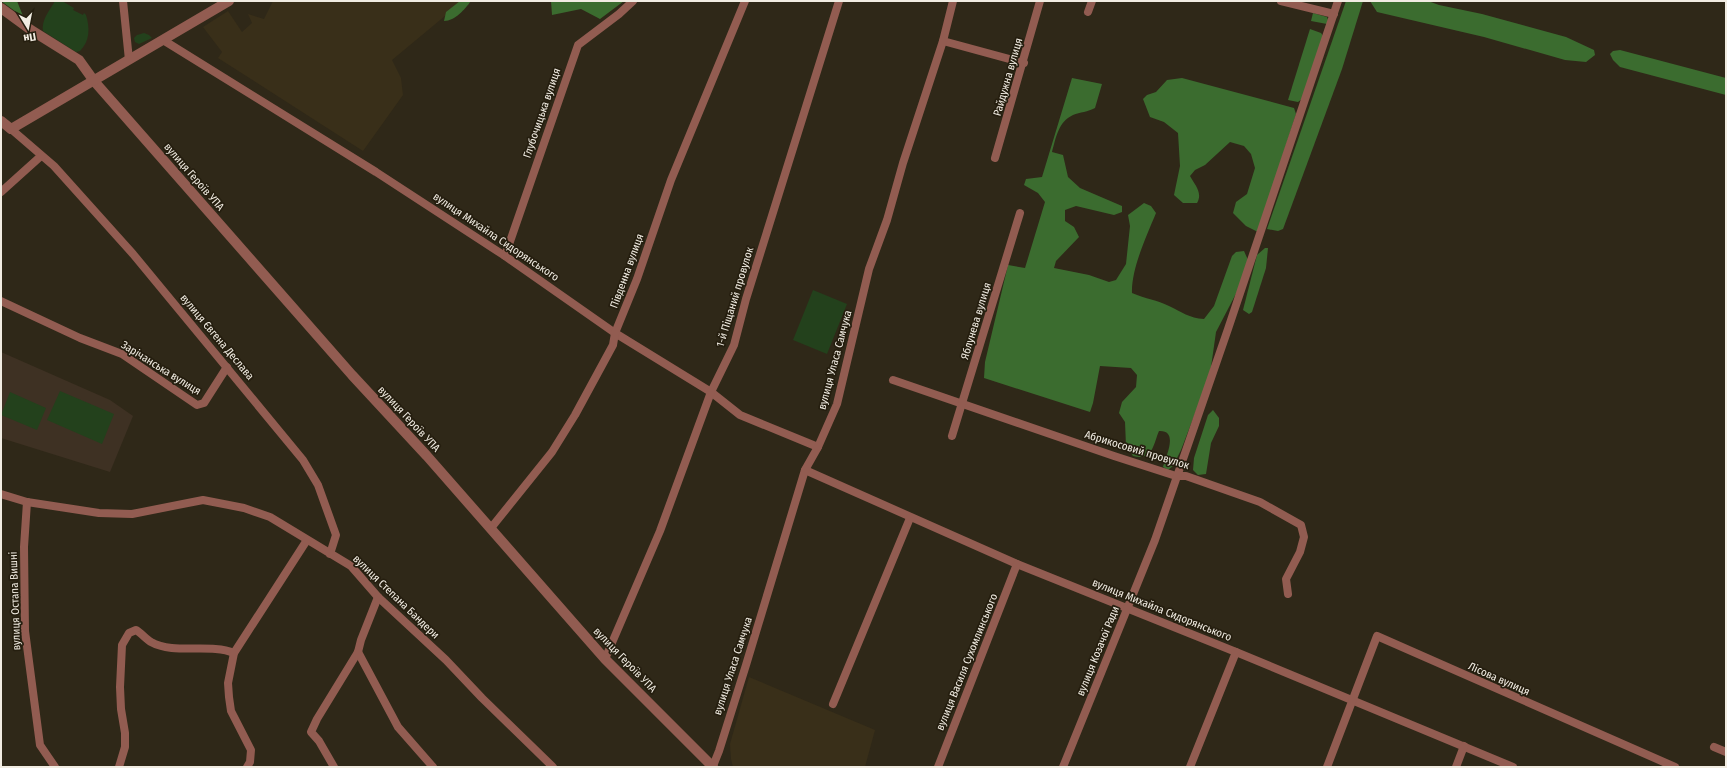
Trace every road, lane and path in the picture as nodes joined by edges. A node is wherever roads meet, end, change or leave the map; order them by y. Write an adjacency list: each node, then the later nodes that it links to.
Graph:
1 (124, 1): 16 (street)
2 (230, 1): 14 (street)
3 (633, 1): 25 (street, Глубочицька вулиця)
4 (745, 1): 27 (street, Південна вулиця)
5 (839, 1): 30 (street, 1-й Піщаний провулок)
6 (954, 1): 15 (street, вулиця Уласа Самчука)
7 (1040, 1): 17 (street, Райдужна вулиця)
8 (1092, 1): 12 (street)
9 (1281, 1): 13 (street)
10 (1338, 1): 13 (street, вулиця Козачої Ради)
11 (1, 8): 18 (street)
12 (1088, 12)
13 (1334, 14): 35 (street, вулиця Козачої Ради)
14 (163, 40): 16 (street); 25 (street, вулиця Михайла Сидорянського)
15 (943, 41): 17 (street); 33 (street, вулиця Уласа Самчука)
16 (129, 60): 18 (street)
17 (1024, 63): 22 (street, Райдужна вулиця)
18 (94, 81): 20 (street); 39 (street, вулиця Героїв УПА)
19 (1, 121): 20 (street, вулиця Євгена Деслава)
20 (11, 129): 21 (street, вулиця Євгена Деслава)
21 (41, 156): 23 (street); 28 (street, вулиця Євгена Деслава)
22 (995, 158)
23 (1, 192)
24 (1020, 212): 31 (street, Яблунева вулиця)
25 (505, 256): 27 (street, вулиця Михайла Сидорянського)
26 (1, 301): 28 (street, Зарічанська вулиця)
27 (616, 333): 30 (street, вулиця Михайла Сидорянського); 39 (street, Південна вулиця)
28 (227, 367): 41 (street, вулиця Євгена Деслава)
29 (893, 380): 31 (street, Абрикосовий провулок)
30 (711, 392): 33 (street, вулиця Михайла Сидорянського); 49 (street, 1-й Піщаний провулок)
31 (962, 403): 32 (street, Яблунева вулиця); 35 (street, Абрикосовий провулок)
32 (952, 436)
33 (818, 447): 34 (street, вулиця Уласа Самчука)
34 (804, 470): 38 (street, вулиця Михайла Сидорянського); 61 (street, вулиця Уласа Самчука)
35 (1176, 476): 43 (street, Абрикосовий провулок); 45 (street, вулиця Козачої Ради)
36 (1, 494): 37 (street, вулиця Степана Бандери)
37 (27, 502): 40 (street, вулиця Степана Бандери); 55 (street, вулиця Остапа Вишні)
38 (910, 518): 42 (street, вулиця Михайла Сидорянського); 51 (street)
39 (491, 528): 49 (street, вулиця Героїв УПА)
40 (306, 540): 41 (street, вулиця Степана Бандери); 48 (street)
41 (330, 554): 44 (street, вулиця Степана Бандери)
42 (1018, 564): 45 (street, вулиця Михайла Сидорянського); 62 (street, вулиця Василя Сухомлинського)
43 (1288, 594)
44 (378, 598): 46 (street); 60 (street, вулиця Степана Бандери)
45 (1127, 609): 47 (street, вулиця Михайла Сидорянського); 63 (street, вулиця Козачої Ради)
46 (358, 652): 58 (street); 59 (street)
47 (1236, 652): 50 (street, вулиця Михайла Сидорянського); 64 (street)
48 (234, 653): 56 (street); 57 (street)
49 (605, 659): 61 (street, вулиця Героїв УПА)
50 (1352, 700): 52 (street, вулиця Михайла Сидорянського); 65 (street); 68 (street, Лісова вулиця)
51 (833, 704)
52 (1464, 746): 66 (street); 67 (street, вулиця Михайла Сидорянського)
53 (1714, 747): 54 (street)
54 (1726, 752)
55 (55, 767)
56 (119, 767)
57 (247, 767)
58 (334, 767)
59 (433, 767)
60 (553, 767)
61 (713, 767)
62 (938, 767)
63 (1063, 767)
64 (1190, 767)
65 (1327, 767)
66 (1456, 767)
67 (1513, 767)
68 (1675, 767)

